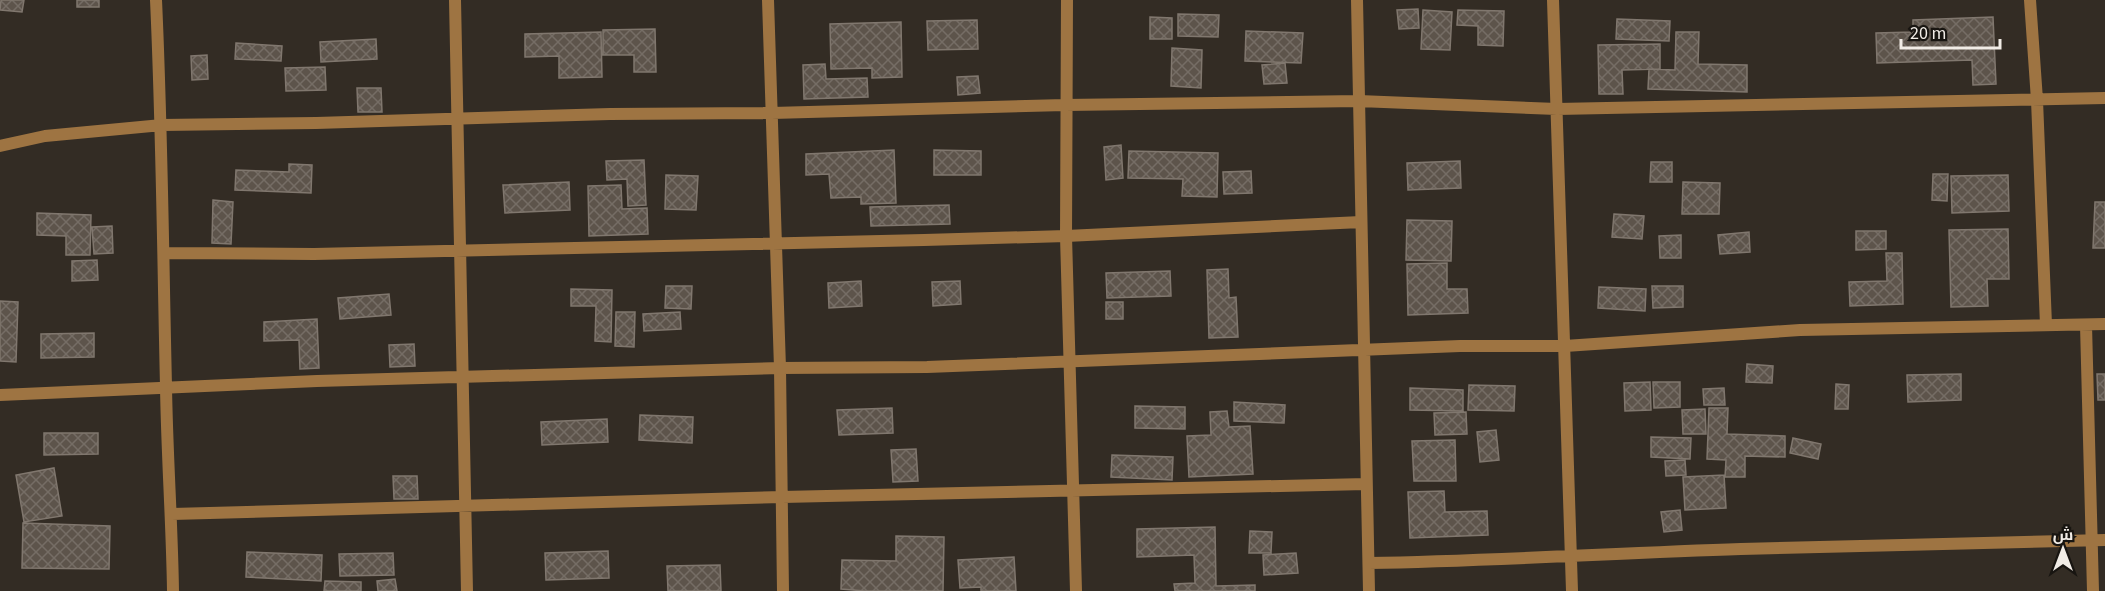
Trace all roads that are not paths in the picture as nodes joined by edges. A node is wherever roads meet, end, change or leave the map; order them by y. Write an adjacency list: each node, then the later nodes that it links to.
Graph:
1 (156, 0): 15 (street)
2 (455, 0): 14 (street)
3 (768, 0): 13 (street)
4 (1067, 0): 11 (street)
5 (1357, 0): 10 (street)
6 (1553, 0): 12 (street)
7 (2030, 0): 9 (street)
8 (2105, 98): 9 (street)
9 (2037, 100): 12 (street); 23 (street)
10 (1359, 101): 11 (street); 12 (street); 17 (street)
11 (1065, 105): 13 (street); 18 (street)
12 (1557, 109): 25 (street)
13 (771, 113): 14 (street); 19 (street)
14 (458, 118): 15 (street); 20 (street)
15 (162, 124): 16 (street); 21 (street)
16 (0, 146)
17 (1361, 222): 18 (street); 26 (street)
18 (1066, 236): 19 (street); 27 (street)
19 (775, 243): 20 (street); 28 (street)
20 (459, 252): 21 (street); 29 (street)
21 (164, 253): 30 (street)
22 (2105, 324): 24 (street)
23 (2046, 325): 24 (street); 25 (street)
24 (2086, 325): 37 (street)
25 (1565, 346): 26 (street); 38 (street)
26 (1364, 350): 27 (street); 32 (street)
27 (1069, 360): 28 (street); 33 (street)
28 (780, 368): 29 (street); 34 (street)
29 (462, 377): 30 (street); 35 (street)
30 (166, 389): 31 (street); 36 (street)
31 (0, 395)
32 (1366, 484): 33 (street); 39 (street)
33 (1073, 489): 34 (street); 43 (street)
34 (782, 496): 35 (street); 42 (street)
35 (465, 506): 36 (street); 41 (street)
36 (172, 514): 40 (street)
37 (2098, 540): 38 (street); 46 (street)
38 (1571, 555): 39 (street); 45 (street)
39 (1368, 562): 44 (street)
40 (173, 591)
41 (467, 591)
42 (783, 591)
43 (1076, 591)
44 (1369, 591)
45 (1572, 591)
46 (2093, 591)

